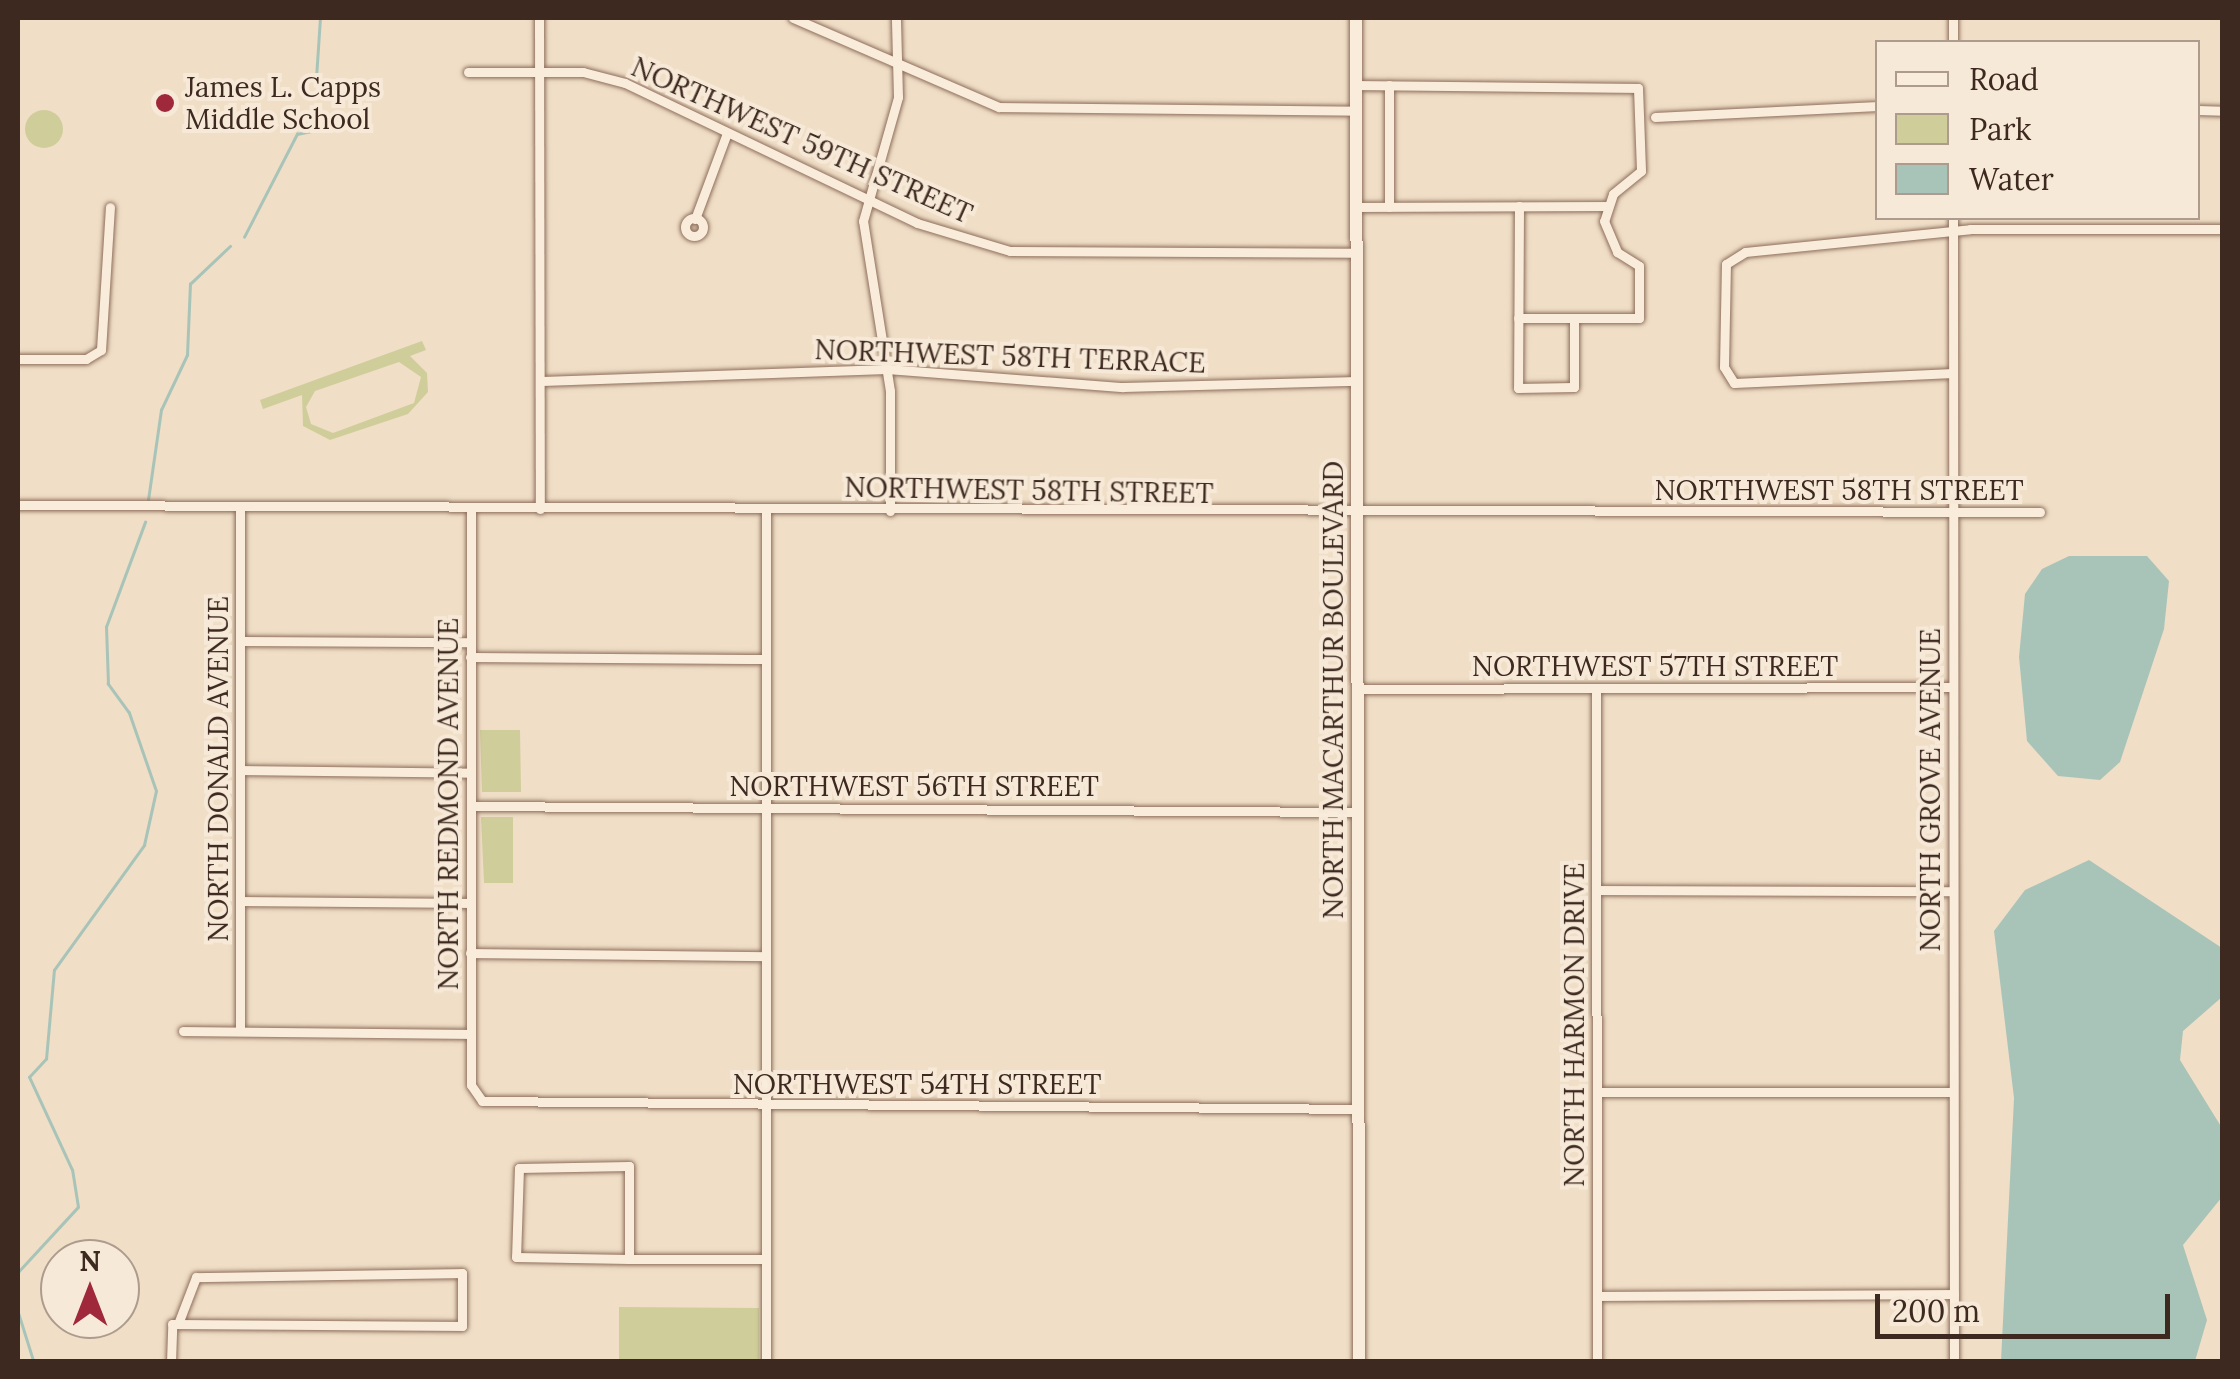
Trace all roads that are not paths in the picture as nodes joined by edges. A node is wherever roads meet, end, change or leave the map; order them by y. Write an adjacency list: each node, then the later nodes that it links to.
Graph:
1 (538, 18): 7 (street)
2 (793, 18): 5 (street)
3 (896, 18): 5 (street)
4 (1356, 18): 8 (main road, NORTH MACARTHUR BOULEVARD)
5 (901, 71): 11 (street); 14 (street)
6 (468, 72): 7 (street, NORTHWEST 59TH STREET)
7 (539, 72): 13 (street, NORTHWEST 59TH STREET); 30 (street)
8 (1356, 85): 9 (street); 11 (main road, NORTH MACARTHUR BOULEVARD)
9 (1389, 85): 16 (street); 17 (street)
10 (1875, 106): 12 (street)
11 (1357, 111): 19 (main road, NORTH MACARTHUR BOULEVARD)
12 (1655, 117)
13 (727, 133): 14 (street, NORTHWEST 59TH STREET); 20 (street)
14 (866, 200): 24 (street, NORTHWEST 59TH STREET); 28 (street)
15 (1519, 206): 16 (street); 17 (street); 25 (street)
16 (1607, 206): 26 (street)
17 (1389, 207): 19 (street)
18 (110, 208): 27 (street)
19 (1356, 208): 24 (main road, NORTH MACARTHUR BOULEVARD)
20 (695, 218)
21 (1953, 220): 23 (street, NORTH GROVE AVENUE)
22 (2222, 230): 23 (street)
23 (1953, 234): 29 (street, NORTH GROVE AVENUE); 29 (street)
24 (1356, 252): 31 (main road, NORTH MACARTHUR BOULEVARD)
25 (1518, 318): 26 (street); 26 (street)
26 (1574, 318)
27 (18, 359)
28 (887, 369): 30 (street, NORTHWEST 58TH TERRACE); 31 (street, NORTHWEST 58TH TERRACE); 37 (street)
29 (1953, 373): 39 (street, NORTH GROVE AVENUE)
30 (542, 380): 35 (street)
31 (1357, 382): 40 (main road, NORTH MACARTHUR BOULEVARD)
32 (18, 505): 33 (street, NORTHWEST 58TH STREET)
33 (240, 507): 34 (street, NORTHWEST 58TH STREET); 41 (street, NORTH DONALD AVENUE)
34 (471, 508): 35 (street, NORTHWEST 58TH STREET); 42 (street, NORTH REDMOND AVENUE)
35 (540, 509): 36 (street, NORTHWEST 58TH STREET)
36 (766, 510): 37 (street, NORTHWEST 58TH STREET); 44 (street)
37 (890, 511): 40 (street, NORTHWEST 58TH STREET)
38 (2040, 512): 39 (street, NORTHWEST 58TH STREET)
39 (1953, 513): 40 (street, NORTHWEST 58TH STREET); 45 (street, NORTH GROVE AVENUE)
40 (1357, 514): 47 (main road, NORTH MACARTHUR BOULEVARD)
41 (241, 641): 42 (street); 48 (street, NORTH DONALD AVENUE)
42 (470, 642): 43 (street, NORTH REDMOND AVENUE)
43 (470, 657): 44 (street); 49 (street, NORTH REDMOND AVENUE)
44 (766, 659): 51 (street)
45 (1953, 687): 46 (street, NORTHWEST 57TH STREET); 54 (street, NORTH GROVE AVENUE)
46 (1596, 688): 47 (street, NORTHWEST 57TH STREET); 53 (street, NORTH HARMON DRIVE)
47 (1358, 689): 52 (main road, NORTH MACARTHUR BOULEVARD)
48 (241, 770): 49 (street); 55 (street, NORTH DONALD AVENUE)
49 (471, 772): 50 (street, NORTH REDMOND AVENUE)
50 (471, 806): 51 (street, NORTHWEST 56TH STREET); 56 (street, NORTH REDMOND AVENUE)
51 (766, 808): 52 (street, NORTHWEST 56TH STREET); 58 (street)
52 (1358, 812): 66 (main road, NORTH MACARTHUR BOULEVARD)
53 (1596, 890): 54 (street); 62 (street, NORTH HARMON DRIVE)
54 (1953, 890): 63 (street, NORTH GROVE AVENUE)
55 (241, 901): 56 (street); 60 (street, NORTH DONALD AVENUE)
56 (470, 903): 57 (street, NORTH REDMOND AVENUE)
57 (470, 953): 58 (street); 61 (street, NORTH REDMOND AVENUE)
58 (766, 956): 65 (street)
59 (183, 1031): 60 (street)
60 (240, 1031): 61 (street)
61 (471, 1034): 64 (street, NORTH REDMOND AVENUE)
62 (1597, 1092): 63 (street); 70 (street, NORTH HARMON DRIVE)
63 (1954, 1092): 69 (street, NORTH GROVE AVENUE)
64 (476, 1097): 65 (street, NORTHWEST 54TH STREET)
65 (766, 1106): 66 (street, NORTHWEST 54TH STREET); 68 (street)
66 (1359, 1108): 74 (main road, NORTH MACARTHUR BOULEVARD)
67 (628, 1259): 67 (street); 68 (street)
68 (766, 1259): 73 (street)
69 (1954, 1294): 70 (street); 76 (street, NORTH GROVE AVENUE)
70 (1596, 1296): 75 (street, NORTH HARMON DRIVE)
71 (178, 1324): 71 (street); 72 (street)
72 (171, 1362)
73 (766, 1362)
74 (1359, 1362)
75 (1597, 1362)
76 (1954, 1362)

